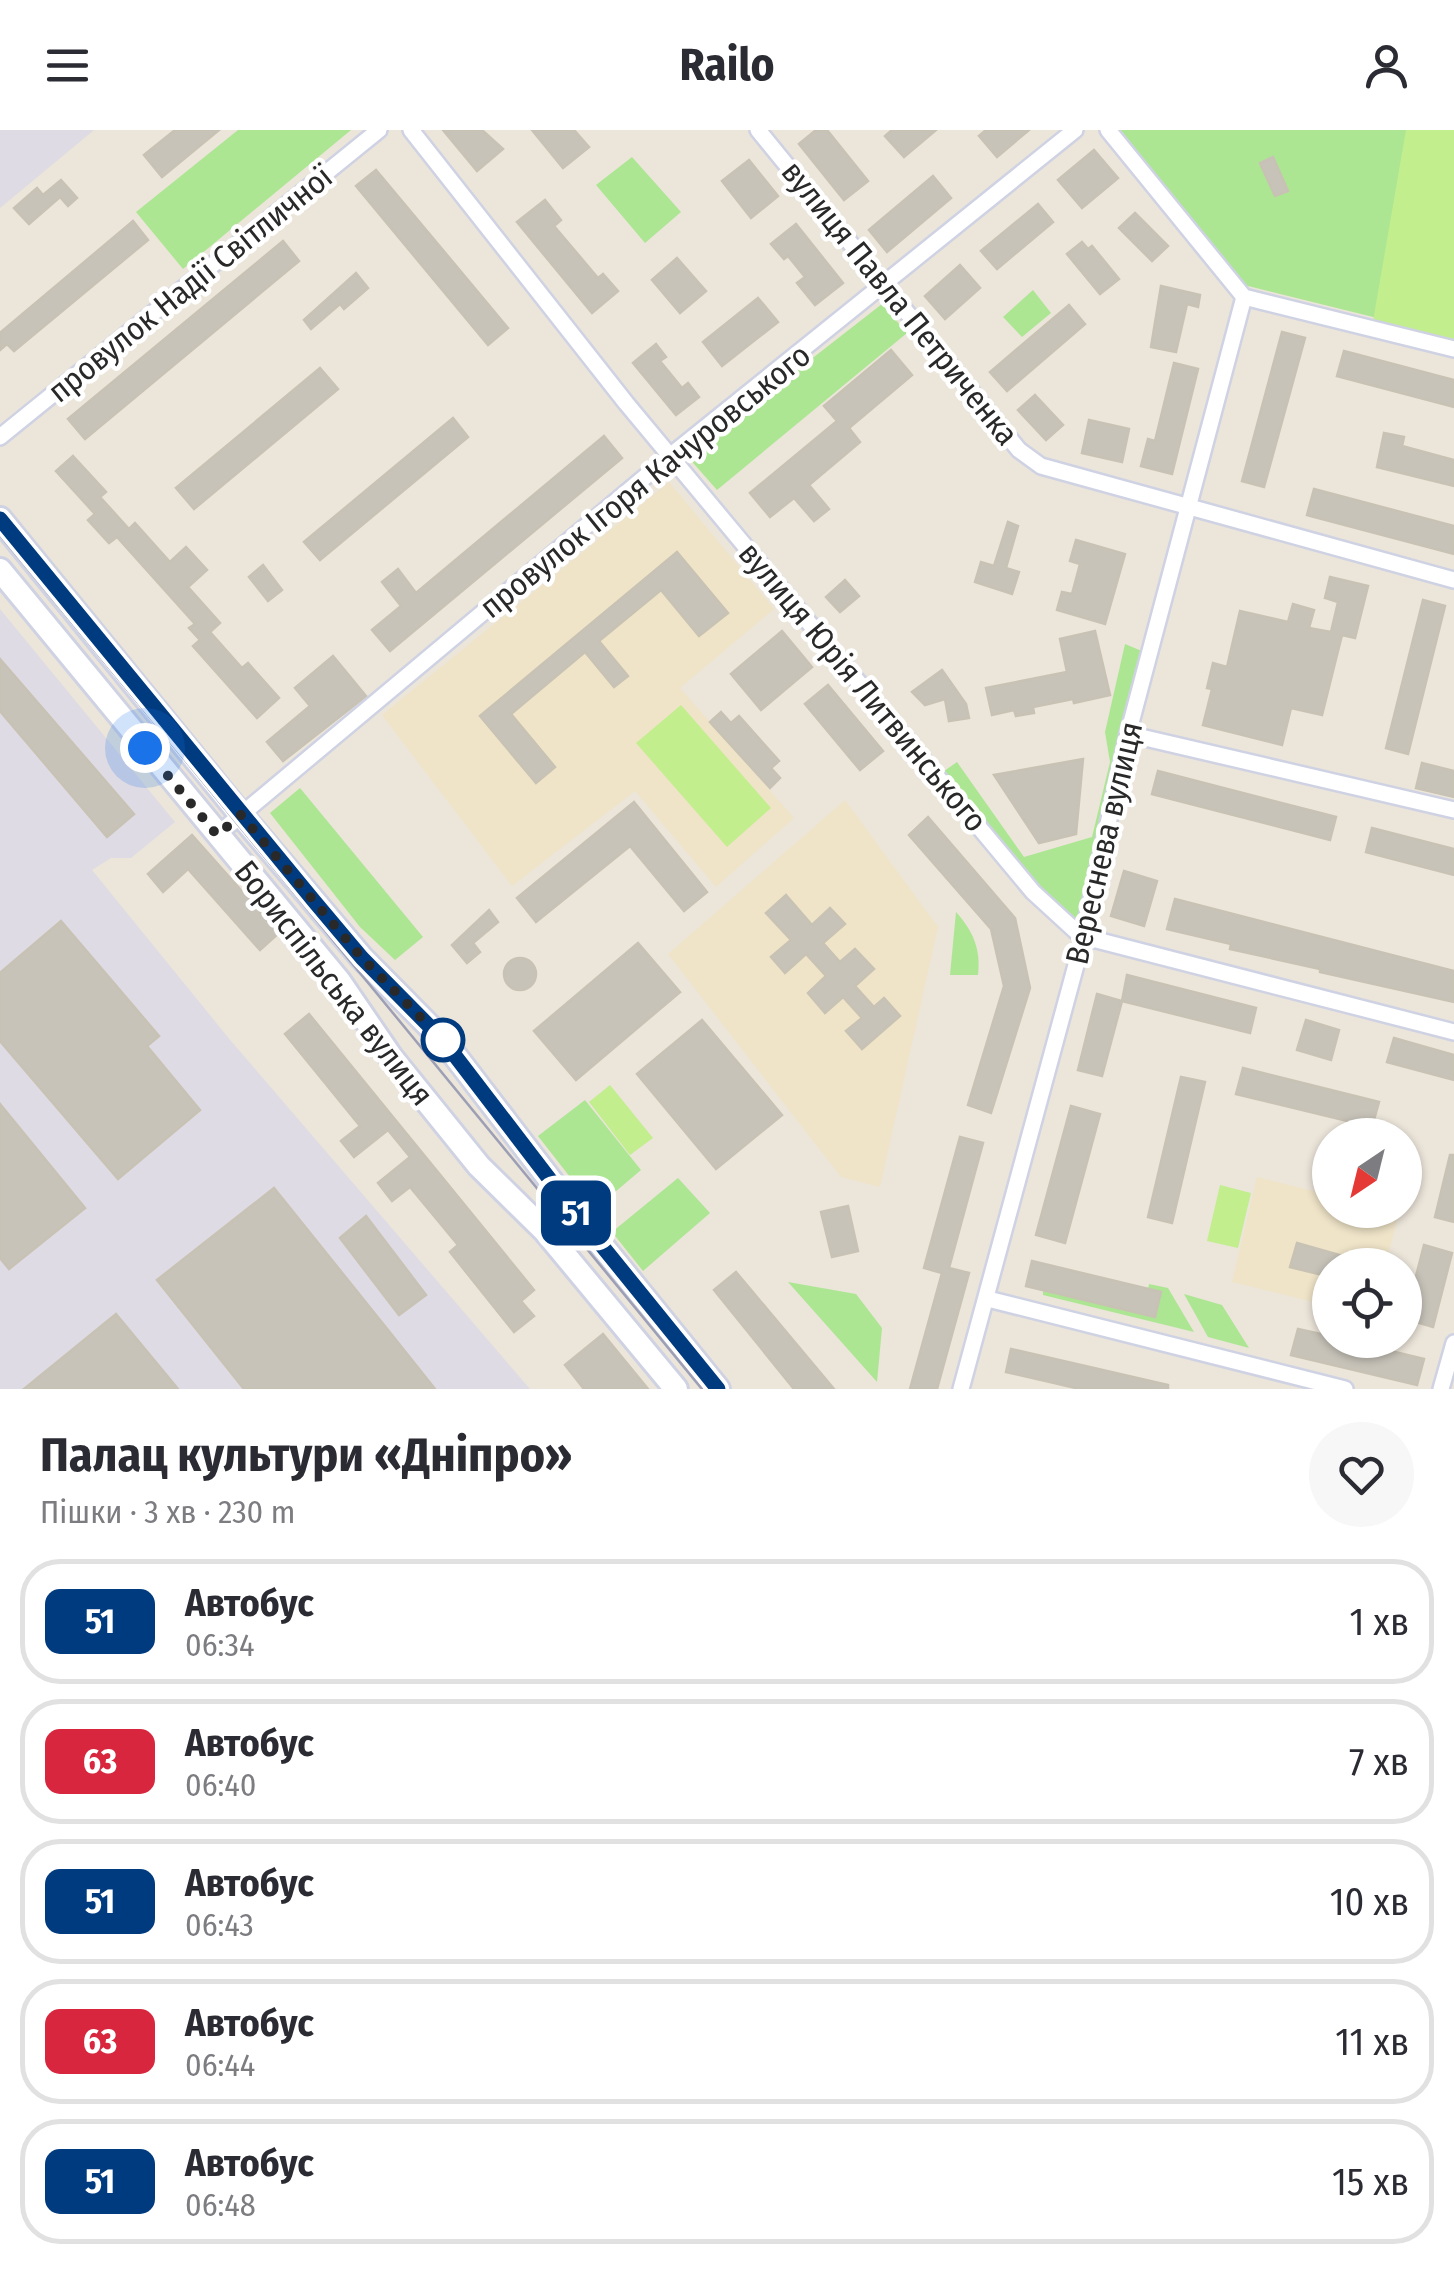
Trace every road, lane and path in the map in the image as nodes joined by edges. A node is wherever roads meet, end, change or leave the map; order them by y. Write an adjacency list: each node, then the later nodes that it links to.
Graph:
1 (379, 130): 9 (street, провулок Надії Світличної)
2 (411, 130): 10 (street, вулиця Юрія Литвинського)
3 (758, 130): 6 (street, вулиця Павла Петриченка)
4 (1075, 130): 6 (street, провулок Ігоря Качуровського)
5 (1108, 130): 7 (street)
6 (885, 286): 10 (street, провулок Ігоря Качуровського); 11 (street, вулиця Павла Петриченка)
7 (1244, 298): 8 (street); 11 (street, Вереснева вулиця)
8 (1454, 349)
9 (0, 437)
10 (670, 456): 17 (street, провулок Ігоря Качуровського); 19 (street, вулиця Юрія Литвинського)
11 (1188, 508): 14 (street, вулиця Павла Петриченка); 15 (street, Вереснева вулиця)
12 (0, 519): 17 (main road, Бориспільська вулиця)
13 (0, 570): 18 (main road, Бориспільська вулиця)
14 (1454, 580)
15 (1128, 734): 16 (street); 19 (street, Вереснева вулиця)
16 (1454, 810)
17 (241, 815): 18 (street, провулок Ігоря Качуровського); 24 (main road, Бориспільська вулиця)
18 (217, 835): 23 (main road, Бориспільська вулиця)
19 (1081, 936): 20 (street, вулиця Юрія Литвинського); 21 (street, Вереснева вулиця)
20 (1454, 1032)
21 (988, 1299): 25 (street, Вереснева вулиця); 26 (street)
22 (1454, 1343): 27 (street)
23 (676, 1389)
24 (718, 1389)
25 (961, 1389)
26 (1345, 1389)
27 (1442, 1389)

